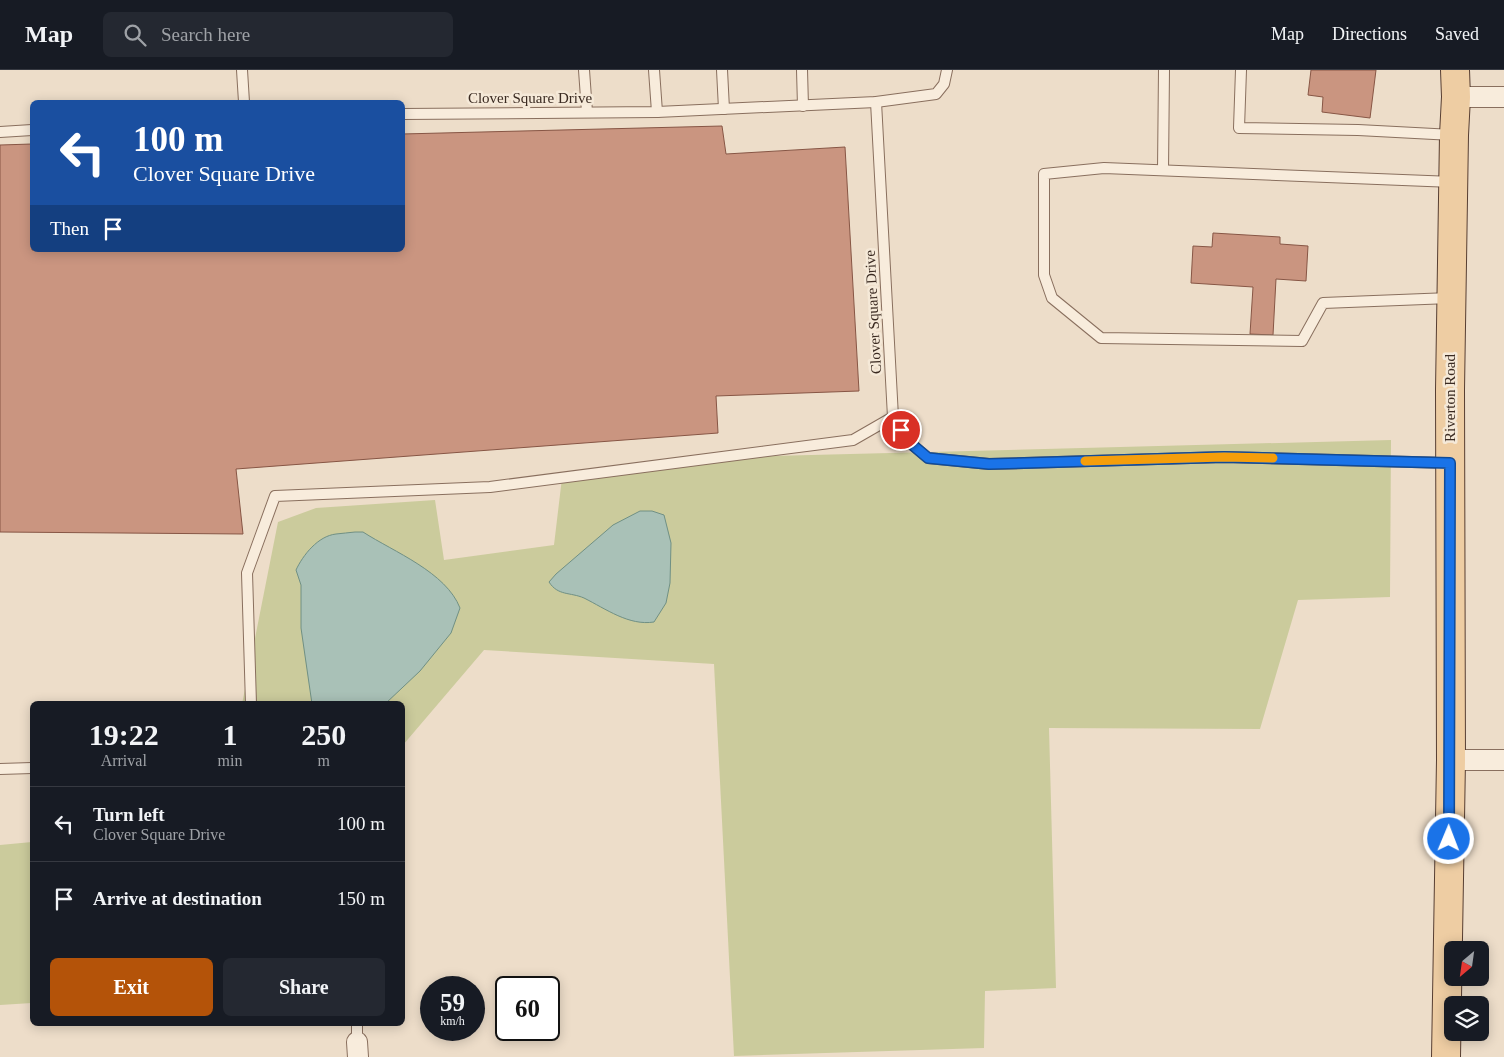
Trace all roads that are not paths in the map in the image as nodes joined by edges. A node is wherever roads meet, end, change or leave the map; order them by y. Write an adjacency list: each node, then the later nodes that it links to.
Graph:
1 (242, 70): 11 (lane)
2 (584, 70): 15 (lane)
3 (654, 70): 16 (lane)
4 (722, 70): 14 (lane)
5 (802, 70): 13 (lane)
6 (947, 70): 12 (lane)
7 (1164, 70): 21 (lane)
8 (1241, 70): 20 (lane)
9 (1455, 83): 10 (street); 20 (main road, Riverton Road)
10 (1504, 97)
11 (244, 100)
12 (876, 102): 13 (lane, Clover Square Drive); 24 (lane, Clover Square Drive)
13 (803, 106): 14 (lane, Clover Square Drive)
14 (724, 109): 16 (lane, Clover Square Drive)
15 (587, 112): 16 (lane, Clover Square Drive); 17 (lane, Clover Square Drive)
16 (656, 112)
17 (405, 114)
18 (30, 130): 19 (lane)
19 (0, 132)
20 (1454, 135): 22 (main road, Riverton Road)
21 (1163, 170): 22 (lane); 23 (lane)
22 (1453, 182): 23 (main road, Riverton Road)
23 (1451, 298): 25 (main road, Riverton Road)
24 (893, 417): 25 (lane, Clover Square Drive); 26 (lane)
25 (1450, 463): 27 (main road, Riverton Road)
26 (251, 701)
27 (1450, 760): 28 (street); 31 (main road, Riverton Road)
28 (1504, 760)
29 (30, 768): 30 (lane)
30 (0, 769)
31 (1446, 1057)

